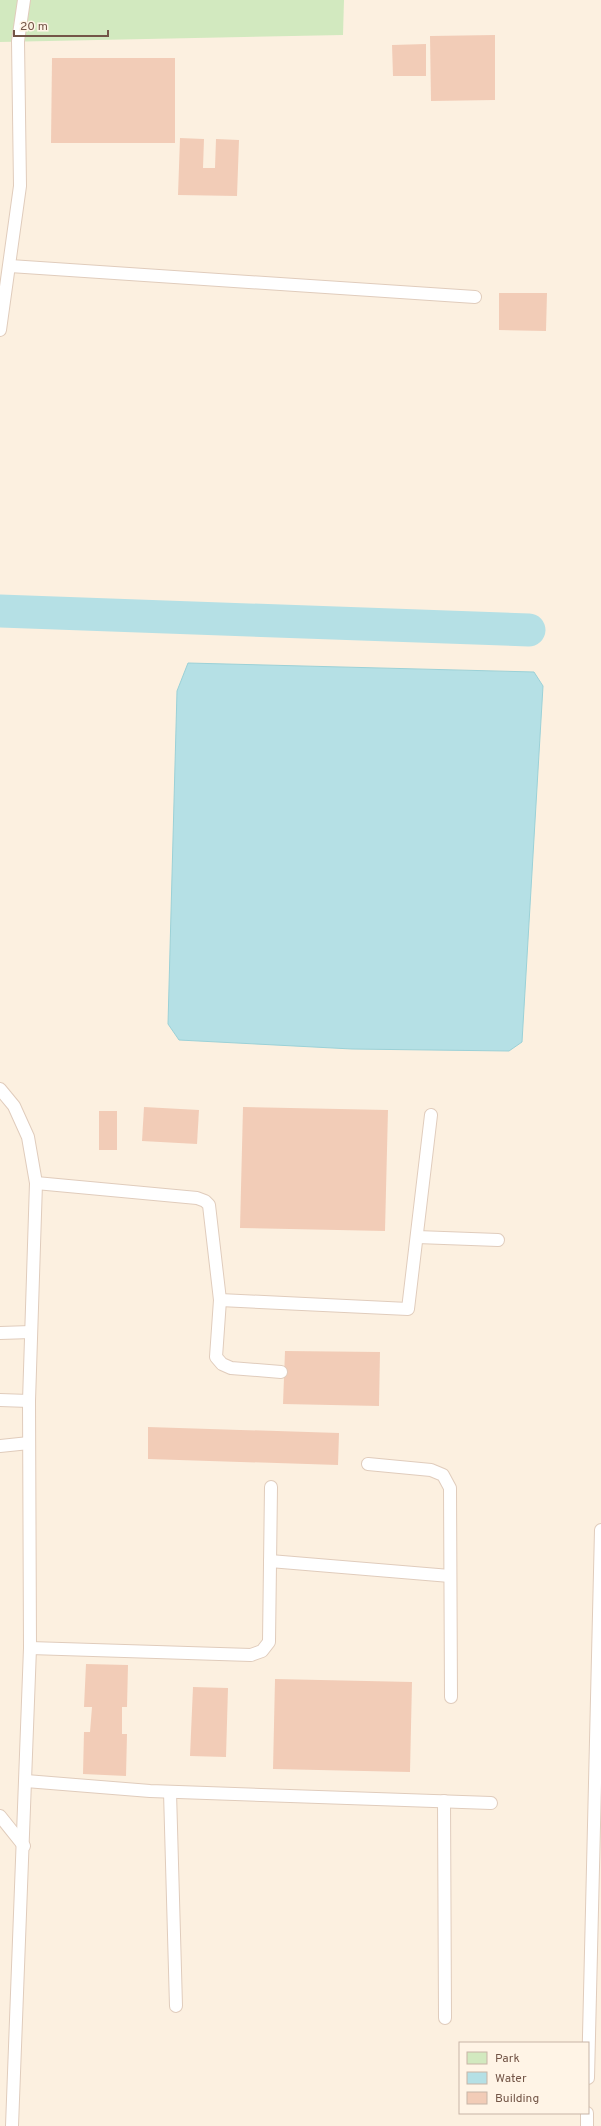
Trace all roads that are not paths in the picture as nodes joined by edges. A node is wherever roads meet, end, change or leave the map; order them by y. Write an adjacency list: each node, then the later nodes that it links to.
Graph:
1 (24, 0): 2 (lane)
2 (10, 266): 3 (lane); 4 (lane)
3 (3, 289): 5 (lane)
4 (475, 298)
5 (0, 330)
6 (0, 1089): 8 (lane)
7 (431, 1115): 9 (lane)
8 (36, 1183): 11 (lane); 12 (lane)
9 (417, 1237): 10 (lane); 11 (lane)
10 (498, 1240)
11 (220, 1300): 14 (lane)
12 (31, 1332): 13 (lane); 16 (lane)
13 (0, 1333)
14 (281, 1372)
15 (0, 1400): 16 (lane)
16 (29, 1402): 17 (lane)
17 (29, 1443): 18 (lane); 24 (lane)
18 (0, 1446)
19 (368, 1464): 23 (lane)
20 (271, 1487): 22 (lane)
21 (601, 1530): 34 (lane)
22 (270, 1562): 23 (lane); 24 (lane)
23 (450, 1576): 25 (lane)
24 (30, 1648): 26 (lane)
25 (450, 1697)
26 (26, 1781): 27 (lane); 31 (lane)
27 (170, 1792): 28 (lane); 32 (lane)
28 (444, 1801): 29 (lane); 33 (lane)
29 (491, 1803)
30 (0, 1816): 31 (lane)
31 (24, 1846): 36 (lane)
32 (176, 2006)
33 (445, 2018)
34 (589, 2042)
35 (587, 2114): 37 (lane)
36 (12, 2126)
37 (587, 2126)

